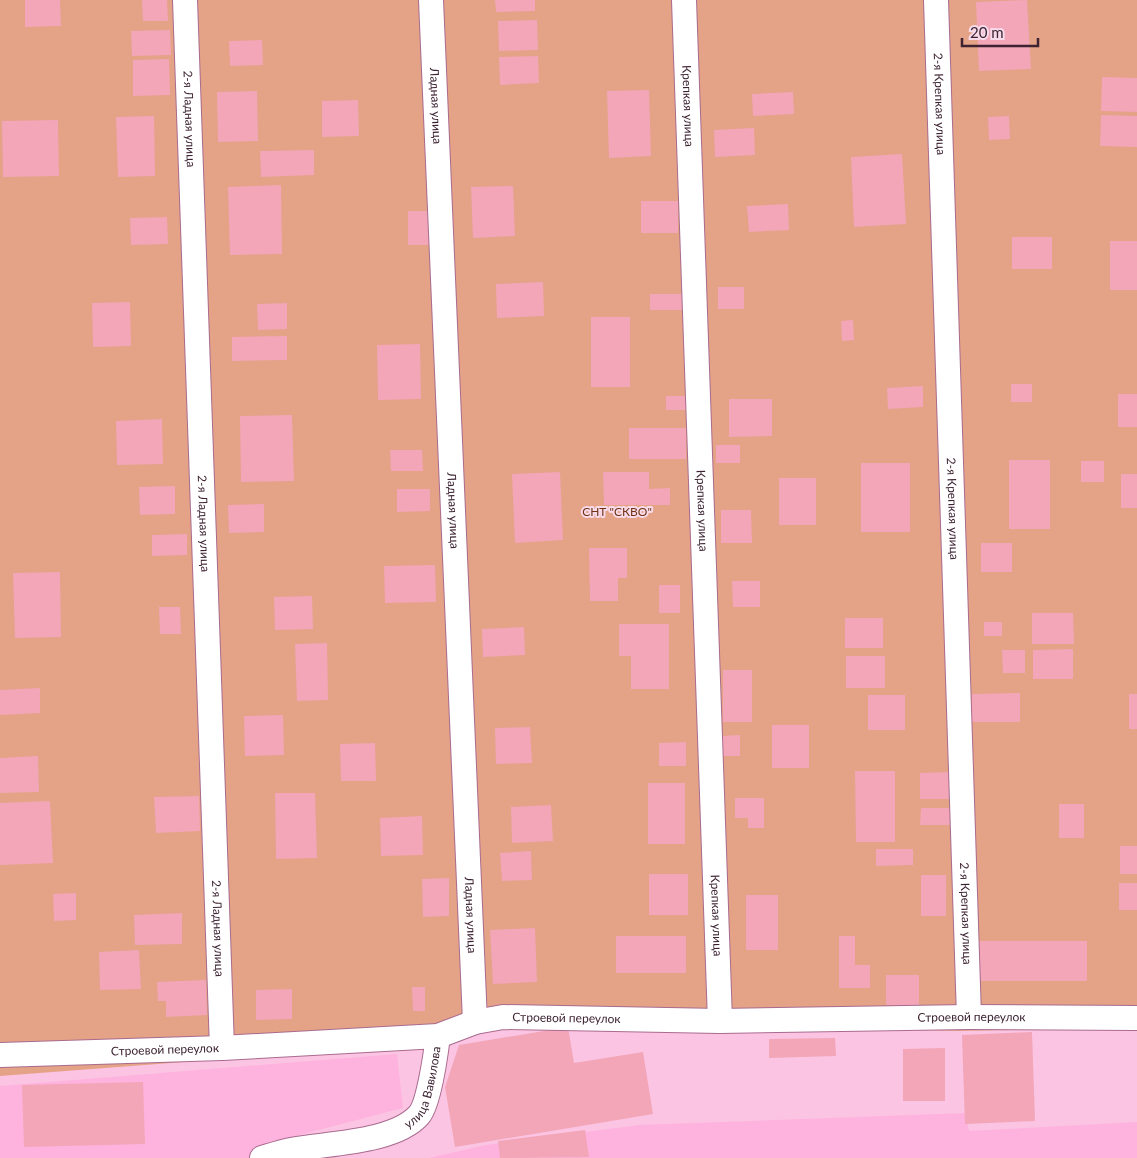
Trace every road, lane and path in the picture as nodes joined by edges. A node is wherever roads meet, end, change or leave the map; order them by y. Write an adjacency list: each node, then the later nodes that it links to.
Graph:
1 (185, 0): 10 (lane, 2-я Ладная улица)
2 (431, 0): 8 (lane, Ладная улица)
3 (684, 0): 7 (lane, Крепкая улица)
4 (936, 0): 5 (lane, 2-я Крепкая улица)
5 (969, 1017): 6 (lane, Строевой переулок); 7 (lane, Строевой переулок)
6 (1137, 1018)
7 (720, 1021): 8 (lane, Строевой переулок)
8 (475, 1022): 9 (lane, Строевой переулок)
9 (438, 1036): 10 (lane, Строевой переулок); 12 (lane, улица Вавилова)
10 (222, 1048): 11 (lane, Строевой переулок)
11 (0, 1055)
12 (358, 1150): 13 (lane, улица Вавилова)
13 (262, 1158)

